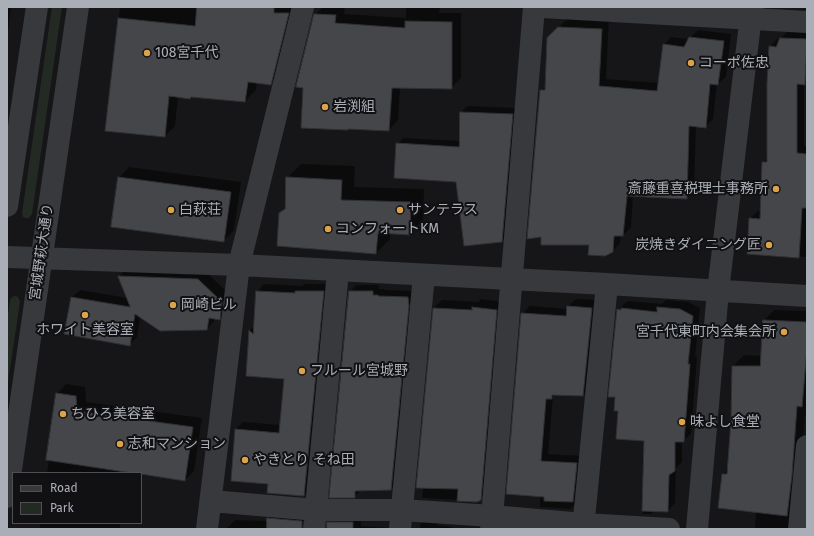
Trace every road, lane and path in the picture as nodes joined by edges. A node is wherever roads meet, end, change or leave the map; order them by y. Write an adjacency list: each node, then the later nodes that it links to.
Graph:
1 (37, 7): 8 (street)
2 (78, 7): 10 (street, 宮城野萩大通り)
3 (303, 7): 11 (street)
4 (534, 7): 14 (street)
5 (542, 7): 6 (street)
6 (751, 13): 7 (street); 16 (street)
7 (807, 22)
8 (7, 206)
9 (7, 257): 10 (street)
10 (42, 258): 11 (street); 19 (street, 宮城野萩大通り)
11 (239, 265): 12 (street); 20 (street)
12 (338, 271): 13 (street); 21 (street)
13 (424, 275): 14 (street); 22 (street)
14 (512, 279): 15 (street); 23 (street)
15 (607, 284): 16 (street); 24 (street)
16 (718, 291): 17 (street); 27 (street)
17 (807, 296)
18 (807, 446): 28 (street)
19 (7, 497)
20 (211, 501): 21 (street); 25 (street)
21 (315, 519): 22 (street)
22 (401, 519): 23 (street)
23 (491, 522): 24 (street)
24 (584, 527): 26 (street)
25 (207, 529)
26 (669, 529)
27 (697, 529)
28 (799, 529)

